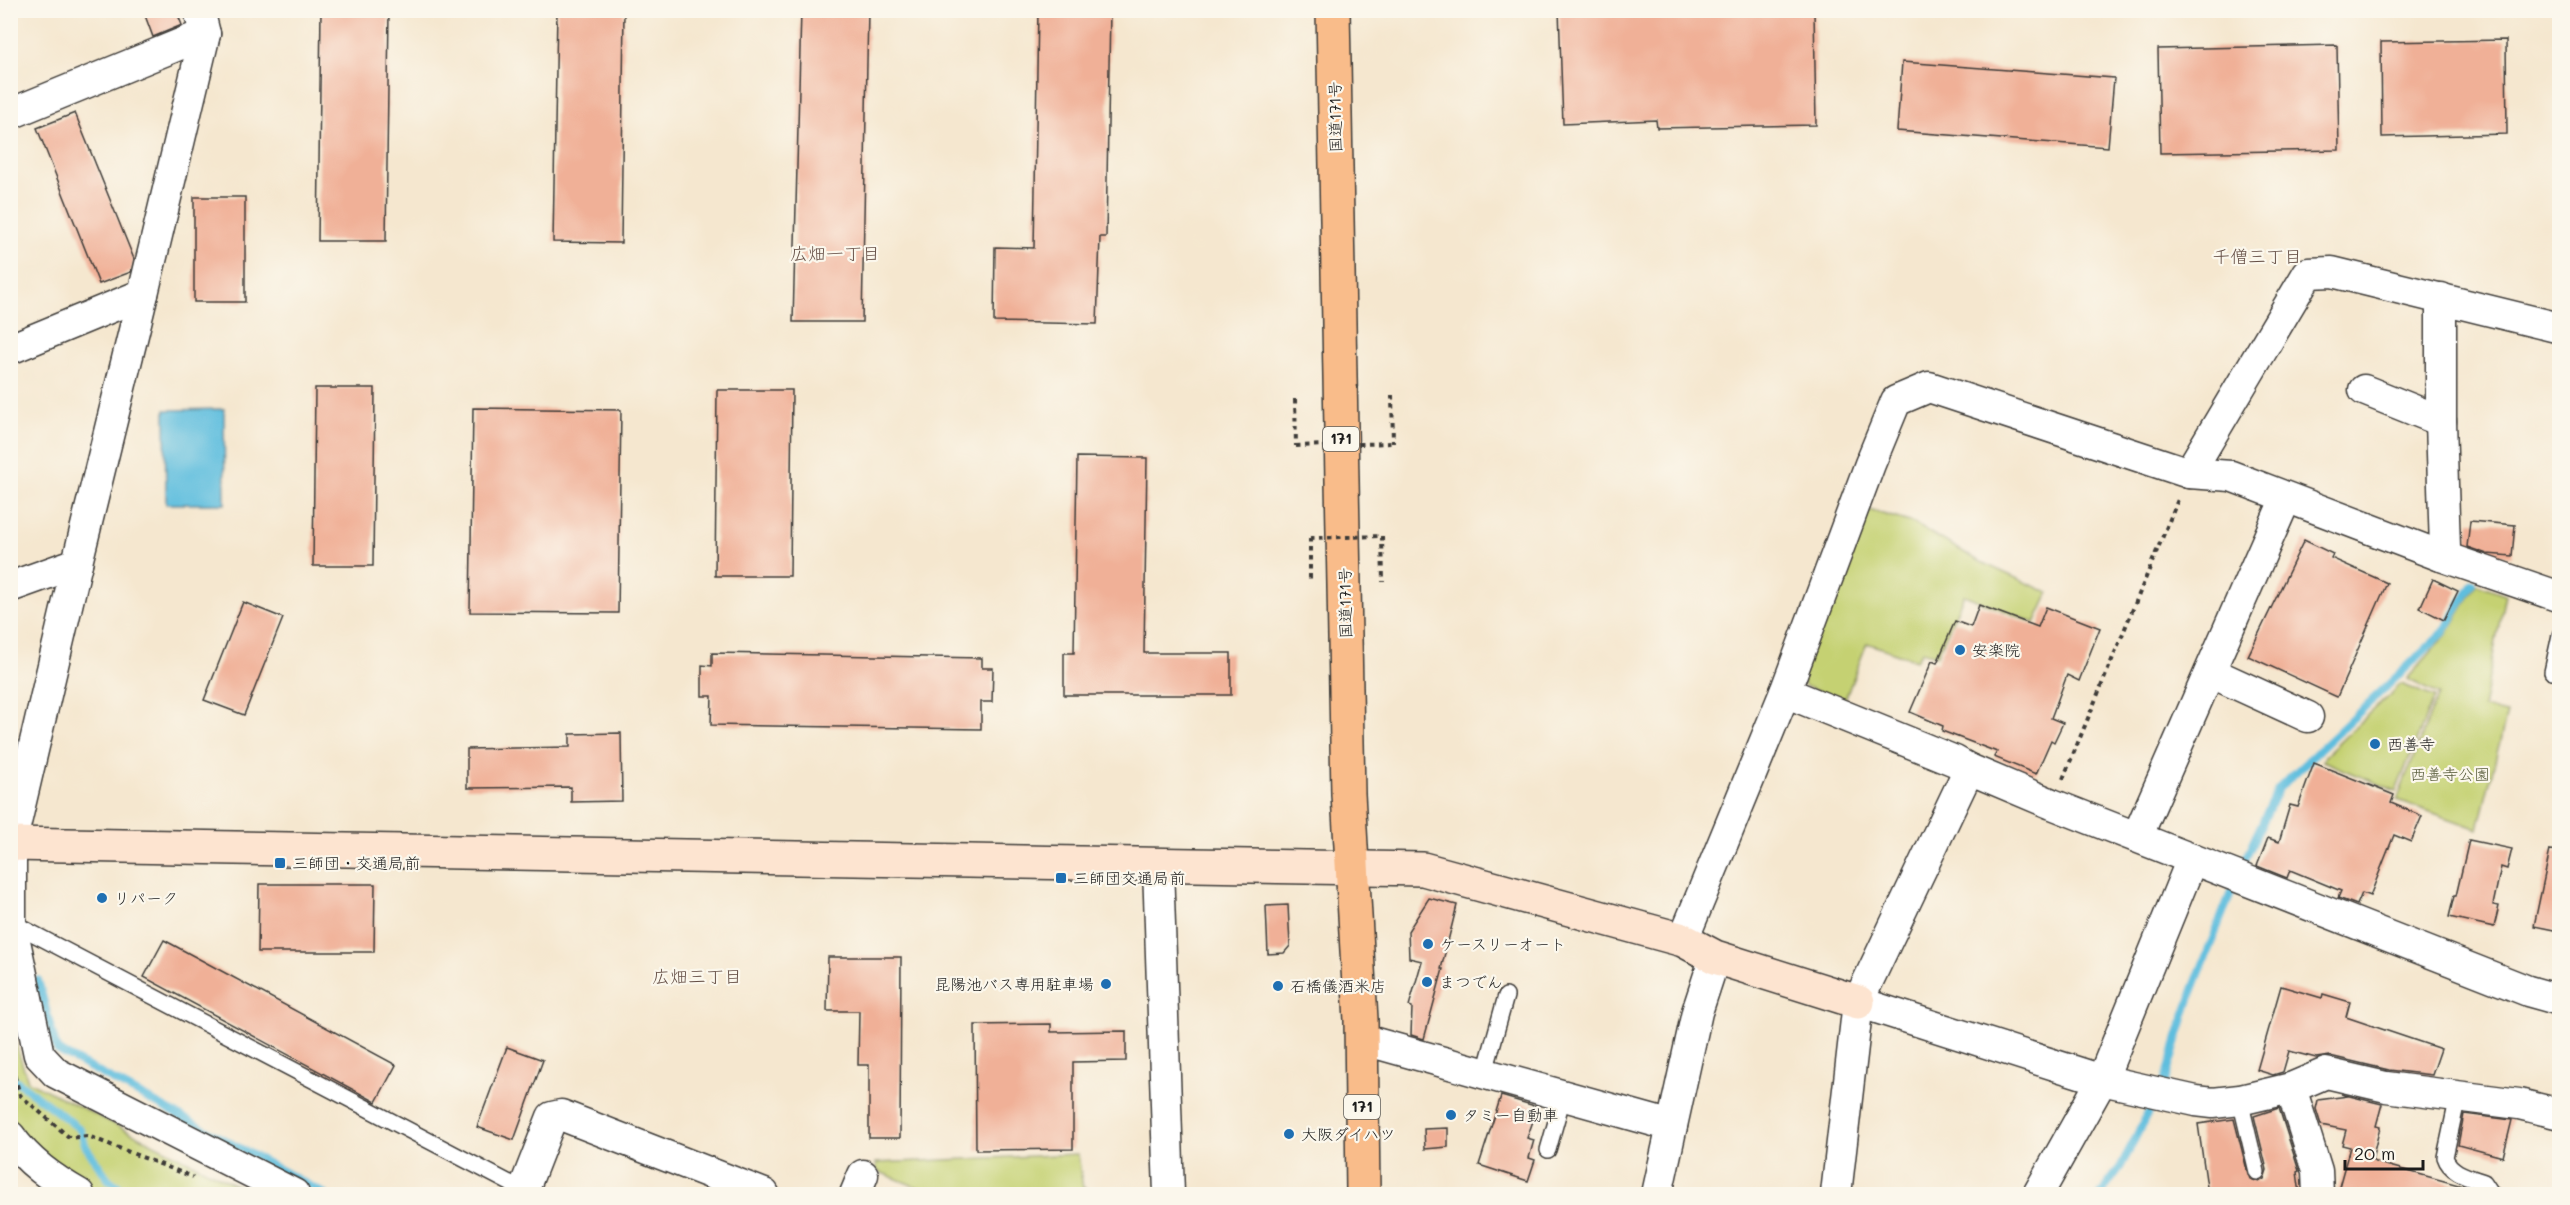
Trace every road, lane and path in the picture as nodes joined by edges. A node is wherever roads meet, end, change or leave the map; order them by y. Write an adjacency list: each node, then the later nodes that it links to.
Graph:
1 (1333, 10): 31 (highway, 国道171号 / 171)
2 (202, 22): 3 (street); 4 (street)
3 (10, 114)
4 (143, 294): 7 (street); 15 (street)
5 (2441, 298): 6 (street); 11 (street); 12 (street)
6 (2559, 328)
7 (10, 349)
8 (2364, 390): 11 (street)
9 (1392, 395): 10 (path, bridge)
10 (1295, 399)
11 (2441, 420): 14 (street)
12 (2189, 473): 13 (street); 23 (street); 26 (path)
13 (2286, 498): 14 (street); 21 (street)
14 (2441, 556): 19 (street)
15 (77, 563): 18 (street); 28 (street)
16 (1383, 582): 17 (path, bridge)
17 (1310, 583)
18 (10, 587)
19 (2559, 597)
20 (2559, 635): 22 (lane)
21 (2210, 672): 24 (street); 27 (street)
22 (2552, 672)
23 (1785, 692): 25 (street); 33 (street)
24 (2308, 717)
25 (1969, 769): 26 (street); 37 (street)
26 (2052, 804): 27 (street)
27 (2137, 837): 29 (street)
28 (10, 844): 30 (street); 32 (street)
29 (2192, 859): 36 (street); 41 (street)
30 (1158, 866): 31 (street); 56 (street)
31 (1351, 867): 33 (street); 38 (highway, 国道171号 / 171)
32 (11, 922): 52 (lane); 54 (street)
33 (1683, 940): 34 (street)
34 (1715, 957): 37 (street); 47 (street)
35 (1506, 996): 40 (lane)
36 (2559, 1000)
37 (1857, 1002): 41 (street); 59 (street)
38 (1361, 1039): 40 (street); 57 (highway, 国道171号 / 171)
39 (10, 1061): 51 (path)
40 (1485, 1072): 44 (street)
41 (2102, 1080): 45 (street); 60 (street)
42 (2291, 1088): 43 (street); 45 (street); 61 (street)
43 (2458, 1095): 46 (street); 62 (lane)
44 (1563, 1097): 47 (street); 49 (lane)
45 (2240, 1100): 50 (lane)
46 (2559, 1114)
47 (1672, 1126): 58 (street)
48 (10, 1136): 53 (street)
49 (1548, 1150)
50 (2257, 1172)
51 (202, 1181)
52 (522, 1192): 55 (street)
53 (79, 1194)
54 (294, 1194)
55 (764, 1194)
56 (1169, 1194)
57 (1363, 1194)
58 (1657, 1194)
59 (1836, 1194)
60 (2038, 1194)
61 (2318, 1194)
62 (2492, 1194)

